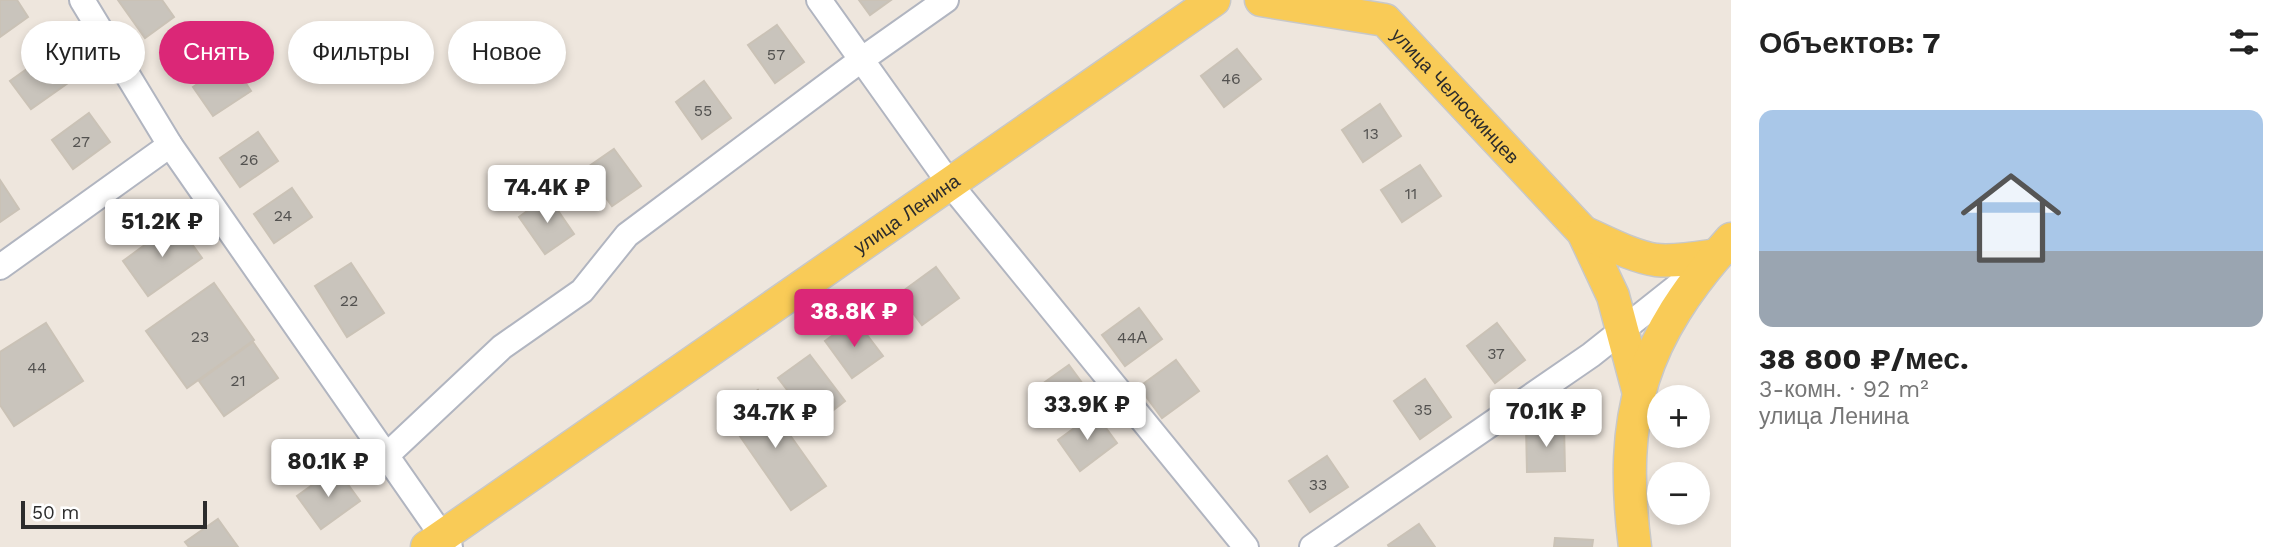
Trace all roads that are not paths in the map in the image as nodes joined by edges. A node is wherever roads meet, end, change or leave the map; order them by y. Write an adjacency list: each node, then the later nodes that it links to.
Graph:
1 (82, 0): 7 (street)
2 (818, 0): 6 (street)
3 (946, 0): 6 (street)
4 (1214, 0): 8 (main road, улица Ленина)
5 (1261, 0): 9 (main road, улица Челюскинцев)
6 (861, 60): 8 (street); 14 (street)
7 (170, 145): 11 (street); 14 (street)
8 (950, 184): 15 (main road, улица Ленина); 16 (street)
9 (1583, 232): 10 (main road); 12 (main road)
10 (1724, 247): 12 (street); 13 (main road)
11 (0, 267)
12 (1624, 329): 13 (main road); 17 (street)
13 (1638, 390): 18 (main road)
14 (386, 456): 15 (street)
15 (440, 543)
16 (1245, 547)
17 (1312, 547)
18 (1634, 547)

